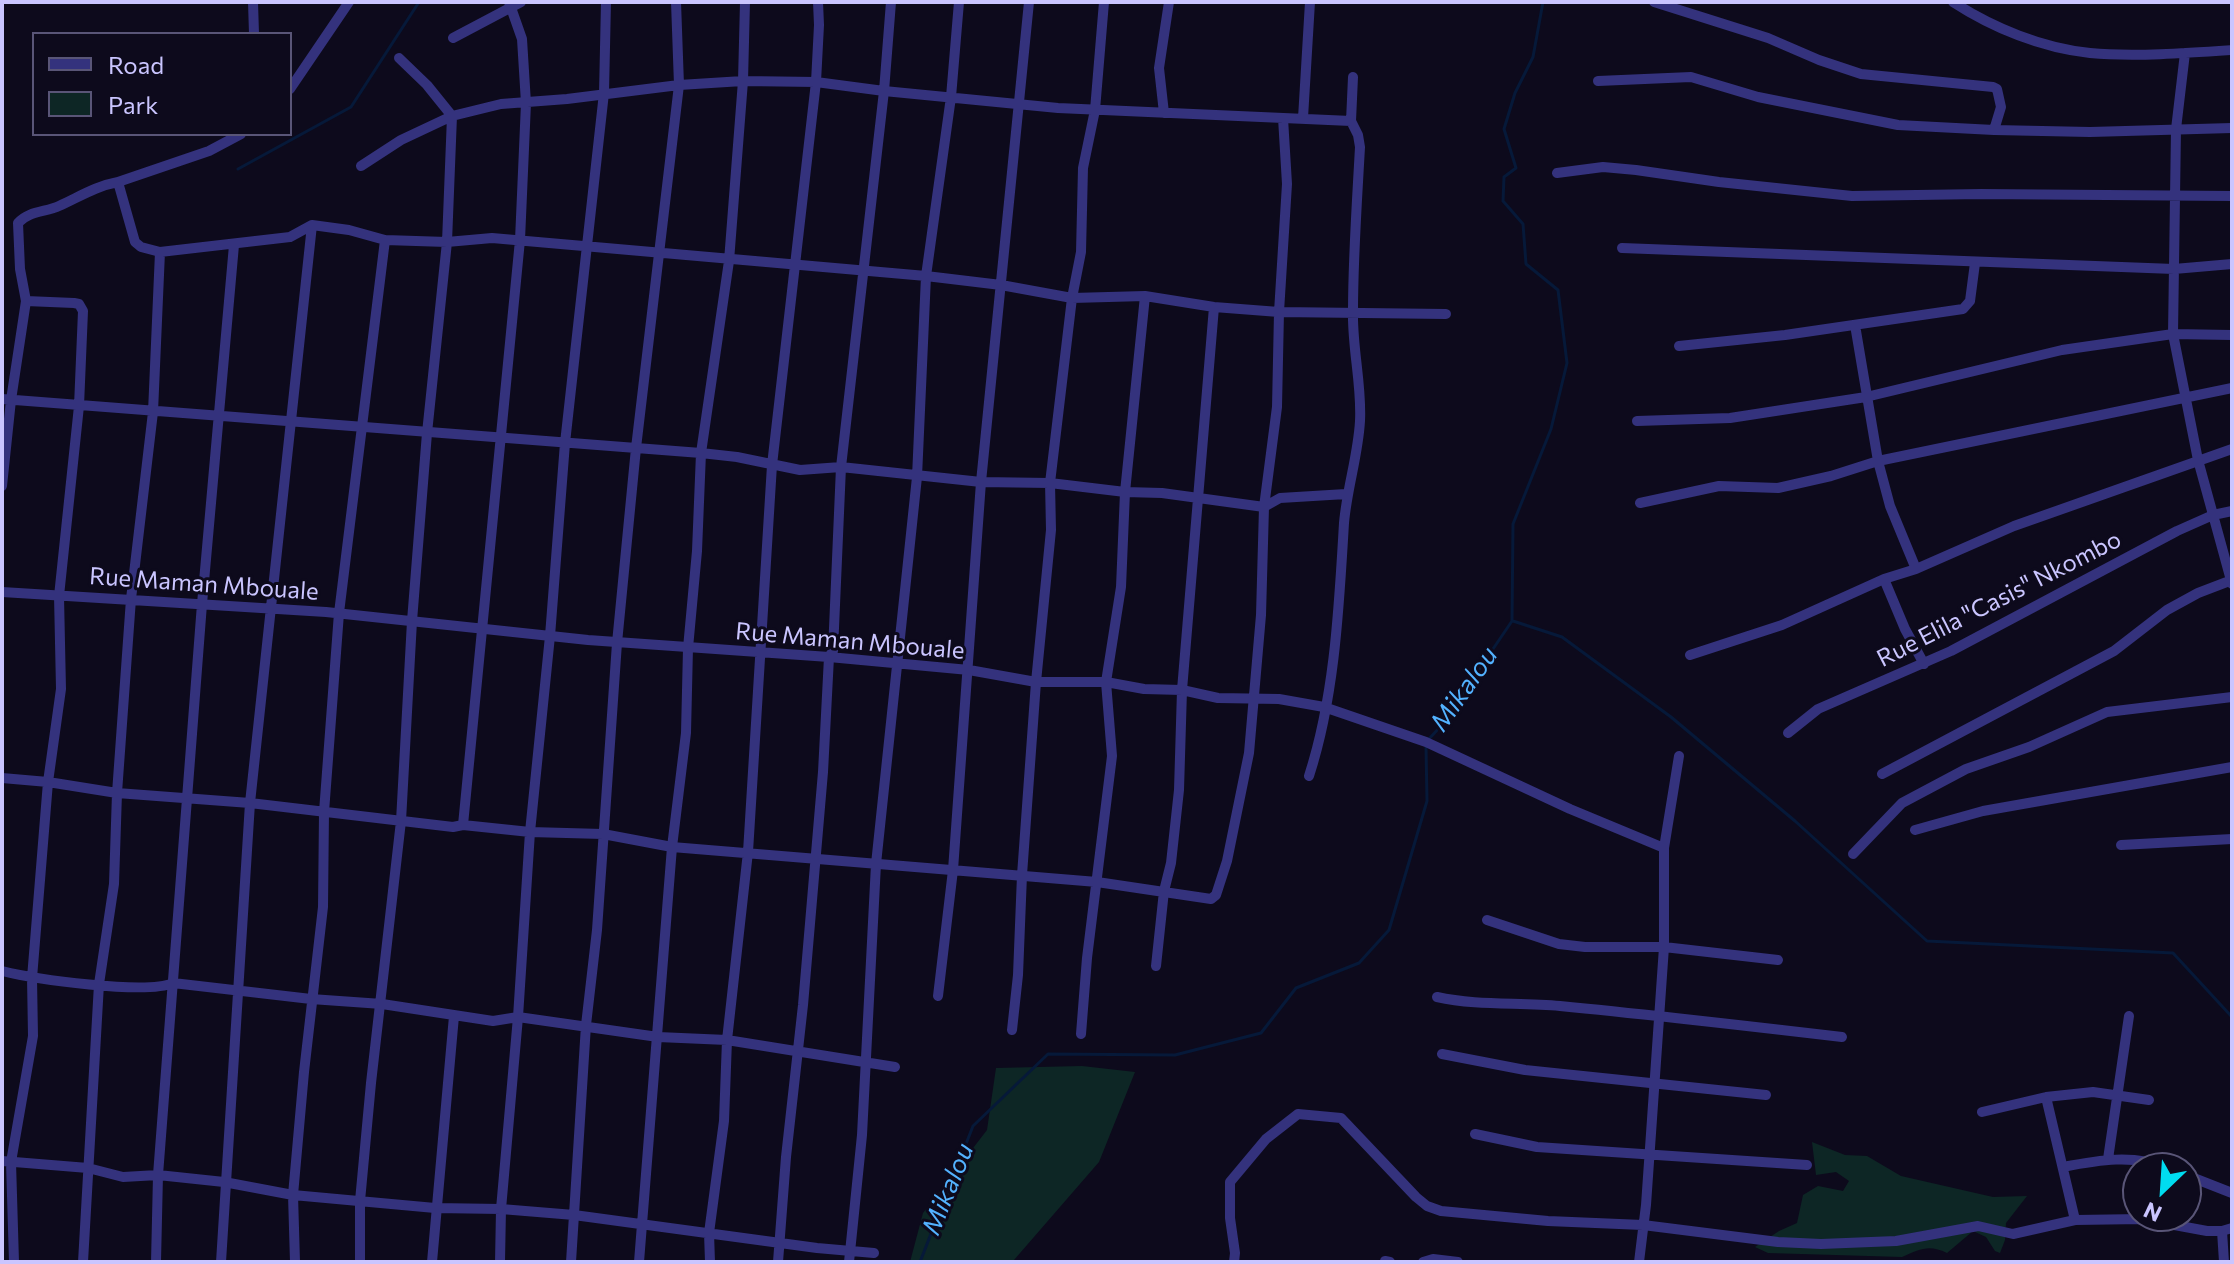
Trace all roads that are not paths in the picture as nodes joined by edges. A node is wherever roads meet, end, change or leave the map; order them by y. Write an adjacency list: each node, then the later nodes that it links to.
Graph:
1 (253, 2): 16 (street)
2 (349, 2): 26 (street)
3 (606, 2): 28 (street)
4 (676, 2): 25 (street)
5 (745, 2): 22 (street)
6 (818, 2): 24 (street)
7 (891, 2): 27 (street)
8 (959, 2): 29 (street)
9 (1029, 2): 31 (street)
10 (1104, 2): 32 (street)
11 (1169, 2): 33 (street)
12 (1310, 2): 36 (street)
13 (1654, 2): 40 (street)
14 (1953, 2): 19 (street)
15 (514, 3): 17 (street); 30 (street)
16 (254, 32)
17 (453, 38)
18 (2232, 50): 19 (street)
19 (2185, 53): 39 (street)
20 (399, 58): 34 (street)
21 (1353, 77): 37 (street)
22 (743, 81): 24 (street); 25 (street); 56 (street)
23 (1598, 81): 40 (street)
24 (816, 82): 27 (street); 59 (street)
25 (679, 85): 28 (street); 55 (street)
26 (292, 86)
27 (884, 91): 29 (street); 61 (street)
28 (604, 93): 30 (street); 52 (street)
29 (951, 97): 31 (street); 62 (street)
30 (526, 103): 34 (street); 49 (street)
31 (1019, 105): 32 (street); 63 (street)
32 (1095, 110): 33 (street); 65 (street)
33 (1164, 113): 35 (street)
34 (452, 116): 42 (street); 50 (street)
35 (1283, 118): 36 (street); 68 (street)
36 (1303, 118): 37 (street)
37 (1351, 121): 69 (street)
38 (2232, 128): 39 (street)
39 (2176, 129): 40 (street); 45 (street)
40 (1994, 130)
41 (237, 136): 44 (street)
42 (361, 166)
43 (1557, 173): 45 (street)
44 (118, 182): 54 (street); 66 (street)
45 (2174, 195): 46 (street); 60 (street)
46 (2232, 196)
47 (312, 225): 48 (street); 51 (street); 83 (street)
48 (385, 240): 50 (street); 84 (street)
49 (520, 240): 50 (street); 52 (street); 86 (street)
50 (447, 242): 85 (street)
51 (234, 245): 54 (street); 81 (street)
52 (589, 247): 55 (street); 87 (street)
53 (1622, 248): 57 (street)
54 (160, 252): 80 (street)
55 (660, 254): 56 (street); 88 (street)
56 (729, 261): 59 (street); 90 (street)
57 (1975, 263): 60 (street); 71 (street)
58 (2232, 264): 60 (street)
59 (796, 267): 61 (street); 93 (street)
60 (2174, 269): 72 (street)
61 (864, 270): 62 (street); 94 (street)
62 (926, 276): 63 (street); 95 (street)
63 (1001, 285): 65 (street); 96 (street)
64 (1145, 296): 65 (street); 67 (street); 99 (street)
65 (1072, 298): 97 (street)
66 (26, 301): 78 (street); 79 (street)
67 (1214, 307): 68 (street); 101 (street)
68 (1279, 312): 69 (street); 103 (street)
69 (1353, 313): 70 (street); 100 (street)
70 (1446, 314)
71 (1855, 325): 74 (street); 76 (street)
72 (2173, 334): 73 (street); 76 (street); 77 (street)
73 (2232, 335)
74 (1679, 346)
75 (2232, 388): 77 (street)
76 (1866, 397): 82 (street); 92 (street)
77 (2185, 399): 91 (street); 92 (street)
78 (6, 400): 79 (street); 98 (street)
79 (79, 406): 80 (street); 110 (street)
80 (153, 412): 81 (street); 111 (street)
81 (220, 417): 83 (street); 112 (street)
82 (1637, 421)
83 (292, 423): 84 (street); 113 (street)
84 (360, 428): 85 (street); 114 (street)
85 (427, 433): 86 (street); 115 (street)
86 (499, 438): 87 (street); 116 (street)
87 (565, 443): 88 (street); 117 (street)
88 (636, 448): 90 (street); 118 (street)
89 (2232, 449): 91 (street)
90 (701, 453): 93 (street); 119 (street)
91 (2198, 460): 105 (street); 106 (street)
92 (1878, 461): 102 (street); 106 (street)
93 (772, 465): 94 (street); 120 (street)
94 (841, 467): 95 (street); 122 (street)
95 (917, 477): 96 (street); 124 (street)
96 (981, 482): 97 (street); 125 (street)
97 (1050, 483): 99 (street); 126 (street)
98 (2, 486)
99 (1125, 492): 101 (street); 127 (street)
100 (1346, 494): 103 (street); 131 (street)
101 (1197, 498): 103 (street); 128 (street)
102 (1640, 503)
103 (1264, 507): 130 (street)
104 (2232, 511): 105 (street, Rue Elila "Casis" Nkombo)
105 (2213, 515): 108 (street); 123 (street, Rue Elila "Casis" Nkombo)
106 (1916, 569): 107 (street)
107 (1884, 579): 121 (street); 123 (street)
108 (2232, 581): 135 (street)
109 (2, 592): 110 (street, Rue Maman Mbouale)
110 (59, 596): 111 (street, Rue Maman Mbouale); 138 (street)
111 (131, 599): 112 (street, Rue Maman Mbouale); 139 (street)
112 (202, 604): 113 (street, Rue Maman Mbouale); 140 (street)
113 (272, 608): 114 (street, Rue Maman Mbouale); 141 (street)
114 (339, 613): 115 (street, Rue Maman Mbouale); 142 (street)
115 (412, 621): 116 (street, Rue Maman Mbouale); 143 (street)
116 (482, 629): 117 (street, Rue Maman Mbouale); 144 (street)
117 (550, 636): 118 (street, Rue Maman Mbouale); 146 (street)
118 (617, 643): 119 (street, Rue Maman Mbouale); 147 (street)
119 (688, 648): 120 (street, Rue Maman Mbouale); 150 (street)
120 (759, 654): 122 (street, Rue Maman Mbouale); 152 (street)
121 (1690, 655)
122 (829, 657): 124 (street, Rue Maman Mbouale); 154 (street)
123 (1924, 664): 132 (street, Rue Elila "Casis" Nkombo)
124 (899, 665): 125 (street, Rue Maman Mbouale); 155 (street)
125 (969, 670): 126 (street, Rue Maman Mbouale); 156 (street)
126 (1036, 682): 127 (street, Rue Maman Mbouale); 157 (street)
127 (1106, 682): 128 (street, Rue Maman Mbouale); 158 (street)
128 (1182, 690): 130 (street, Rue Maman Mbouale); 159 (street)
129 (2232, 697): 153 (street)
130 (1253, 698): 131 (street, Rue Maman Mbouale); 159 (street)
131 (1324, 707): 136 (street); 151 (street, Rue Maman Mbouale)
132 (1788, 733)
133 (1679, 756): 151 (street)
134 (2232, 767): 145 (street)
135 (1882, 774)
136 (1309, 776)
137 (2, 778): 138 (street)
138 (48, 782): 139 (street); 165 (street)
139 (117, 793): 140 (street); 167 (street)
140 (188, 799): 141 (street); 166 (street)
141 (250, 803): 142 (street); 168 (street)
142 (324, 812): 143 (street); 171 (street)
143 (401, 821): 144 (street); 172 (street)
144 (463, 825): 146 (street)
145 (1915, 830)
146 (530, 832): 147 (street); 176 (street)
147 (603, 834): 150 (street); 177 (street)
148 (2232, 839): 149 (street)
149 (2121, 845)
150 (672, 847): 152 (street); 180 (street)
151 (1664, 848): 161 (street)
152 (748, 852): 154 (street); 182 (street)
153 (1853, 854)
154 (814, 859): 155 (street); 183 (street)
155 (876, 864): 156 (street); 185 (street)
156 (953, 870): 157 (street); 169 (street)
157 (1022, 875): 158 (street); 178 (street)
158 (1097, 882): 159 (street); 179 (street)
159 (1164, 891): 163 (street)
160 (1487, 920): 161 (street)
161 (1664, 947): 162 (street); 173 (street)
162 (1778, 960)
163 (1156, 966)
164 (2, 971): 165 (street)
165 (32, 978): 167 (street); 197 (street)
166 (173, 983): 167 (street); 168 (street); 201 (street)
167 (99, 984): 200 (street)
168 (239, 989): 171 (street); 203 (street)
169 (938, 996)
170 (1437, 997): 173 (street)
171 (311, 999): 172 (street); 205 (street)
172 (382, 1004): 174 (street); 206 (street)
173 (1657, 1015): 181 (street); 187 (street)
174 (454, 1016): 176 (street); 207 (street)
175 (2129, 1016): 189 (street)
176 (518, 1017): 177 (street); 208 (street)
177 (586, 1025): 180 (street); 209 (street)
178 (1012, 1030)
179 (1081, 1034)
180 (658, 1037): 182 (street); 212 (street)
181 (1842, 1037)
182 (727, 1040): 183 (street); 214 (street)
183 (798, 1049): 185 (street); 215 (street)
184 (1442, 1054): 187 (street)
185 (865, 1061): 186 (street); 217 (street)
186 (895, 1067)
187 (1653, 1082): 188 (street); 194 (street)
188 (1766, 1095)
189 (2116, 1095): 190 (street); 191 (street); 195 (street)
190 (2046, 1097): 192 (street); 199 (street)
191 (2149, 1100)
192 (1982, 1112)
193 (1475, 1134): 194 (street)
194 (1649, 1155): 198 (street); 211 (street)
195 (2108, 1159): 196 (street); 199 (street)
196 (2122, 1160)
197 (7, 1162): 200 (street); 218 (street)
198 (1807, 1165)
199 (2063, 1167): 210 (street)
200 (88, 1168): 201 (street); 219 (street)
201 (158, 1175): 203 (street); 220 (street)
202 (2202, 1181): 204 (street)
203 (224, 1182): 205 (street); 221 (street)
204 (2232, 1193)
205 (293, 1195): 206 (street); 222 (street)
206 (360, 1201): 207 (street); 223 (street)
207 (435, 1208): 208 (street); 224 (street)
208 (501, 1209): 209 (street); 225 (street)
209 (574, 1215): 212 (street); 226 (street)
210 (2075, 1220): 211 (street); 213 (street)
211 (1643, 1225): 230 (street); 233 (street)
212 (641, 1226): 214 (street); 227 (street)
213 (2227, 1230): 234 (street)
214 (709, 1233): 215 (street); 228 (street)
215 (779, 1243): 217 (street); 229 (street)
216 (874, 1253): 217 (street)
217 (849, 1257)
218 (14, 1262)
219 (83, 1262)
220 (156, 1262)
221 (221, 1262)
222 (295, 1262)
223 (360, 1262)
224 (432, 1262)
225 (500, 1262)
226 (571, 1262)
227 (639, 1262)
228 (710, 1262)
229 (778, 1262)
230 (1234, 1262)
231 (1423, 1262): 232 (street)
232 (1458, 1262)
233 (1639, 1262)
234 (2224, 1262)

